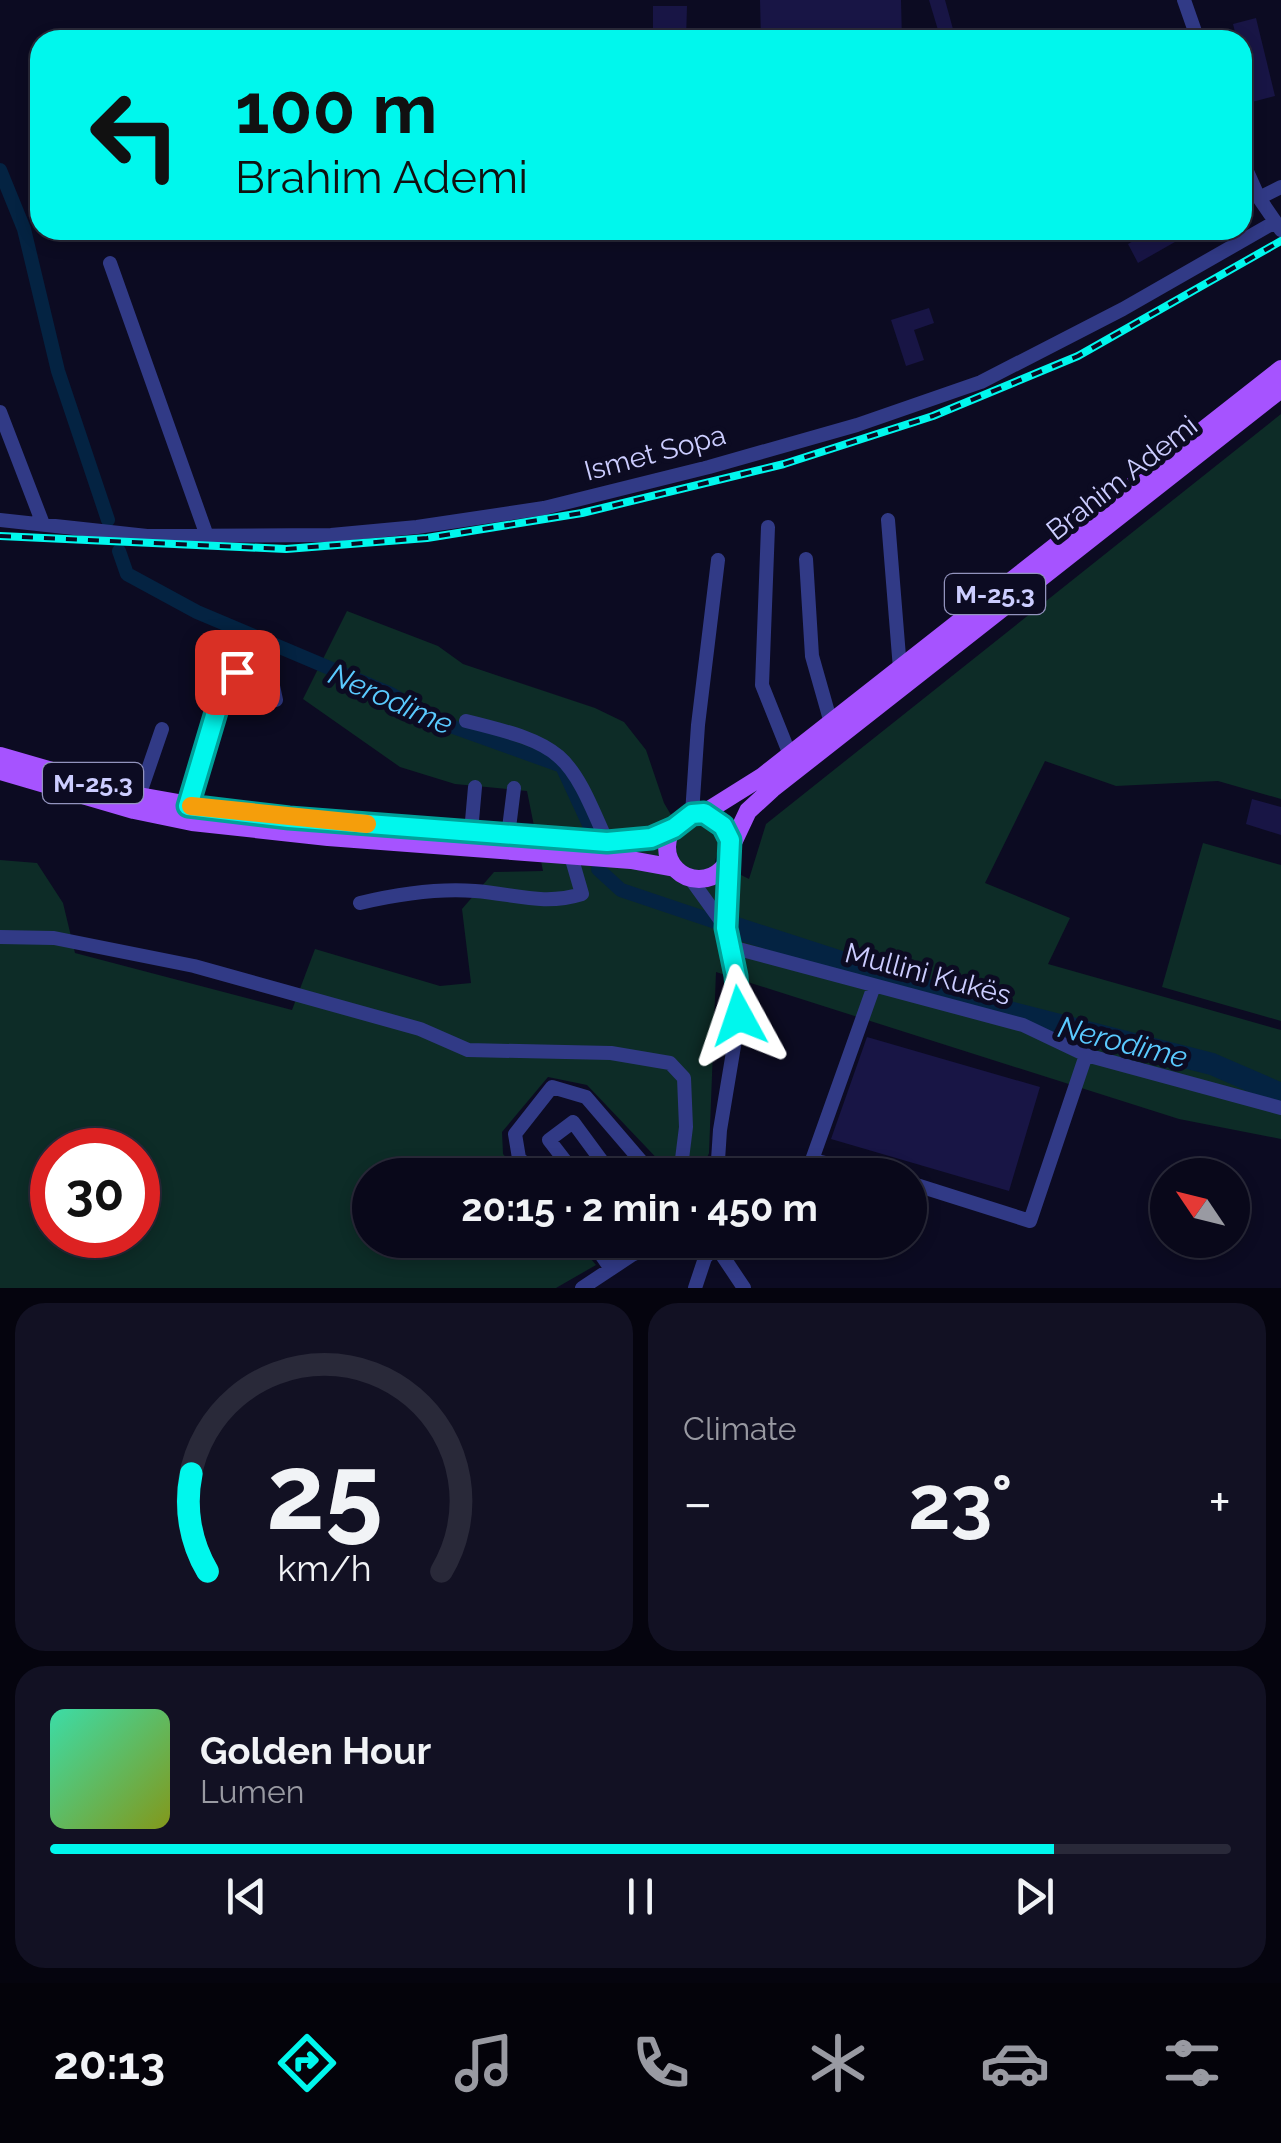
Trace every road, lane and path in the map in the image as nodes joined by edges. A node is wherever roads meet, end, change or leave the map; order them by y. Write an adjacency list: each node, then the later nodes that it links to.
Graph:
1 (1184, 0): 2 (street)
2 (1194, 30)
3 (1252, 182): 5 (street)
4 (1281, 186): 5 (street)
5 (1259, 198): 6 (street)
6 (1278, 226): 7 (street, Ismet Sopa)
7 (1252, 240)
8 (1252, 240): 17 (street, Ismet Sopa)
9 (110, 263): 17 (street)
10 (1281, 369): 20 (main road, Brahim Ademi / M-25.3)
11 (1281, 389): 37 (main road, Brahim Ademi / M-25.3)
12 (2, 422): 15 (street)
13 (0, 520): 15 (street, Ismet Sopa)
14 (888, 520): 20 (street)
15 (42, 524): 17 (street, Ismet Sopa)
16 (768, 527): 25 (street)
17 (207, 536)
18 (806, 559): 23 (street)
19 (718, 560): 32 (street)
20 (900, 669): 23 (main road, Brahim Ademi / M-25.3)
21 (276, 700): 31 (street)
22 (466, 721): 36 (street)
23 (831, 722): 25 (main road, Brahim Ademi / M-25.3)
24 (162, 730): 30 (street)
25 (790, 755): 32 (main road, Brahim Ademi / M-25.3)
26 (0, 756): 30 (main road, Brahim Ademi / M-25.3)
27 (0, 772): 38 (main road, M-25.3)
28 (475, 787): 34 (street)
29 (514, 788): 35 (street)
30 (139, 796): 31 (main road, Brahim Ademi / M-25.3)
31 (188, 806): 34 (main road, Brahim Ademi / M-25.3)
32 (698, 813): 33 (main road, Brahim Ademi / M-25.3); 37 (main road)
33 (674, 828): 36 (main road, Brahim Ademi / M-25.3); 39 (main road)
34 (471, 832): 35 (main road, Brahim Ademi / M-25.3)
35 (508, 836): 36 (main road, Brahim Ademi / M-25.3)
36 (607, 842)
37 (729, 854): 39 (main road); 41 (street)
38 (570, 856): 39 (main road, M-25.3); 40 (street)
39 (683, 873): 41 (street)
40 (360, 902)
41 (726, 928): 43 (street)
42 (0, 938): 51 (street)
43 (732, 948): 44 (street, Mullini Kukës); 52 (street)
44 (874, 986): 45 (street, Mullini Kukës); 53 (street)
45 (1086, 1055): 46 (street, Mullini Kukës); 54 (street)
46 (1281, 1108)
47 (520, 1158): 50 (street)
48 (563, 1158): 49 (street)
49 (599, 1158)
50 (638, 1158)
51 (682, 1158)
52 (719, 1158)
53 (813, 1158)
54 (927, 1188)
55 (604, 1258): 59 (street)
56 (631, 1258): 59 (street)
57 (706, 1258): 61 (street)
58 (720, 1258): 62 (street)
59 (611, 1268): 60 (street)
60 (582, 1288)
61 (696, 1288)
62 (744, 1288)

